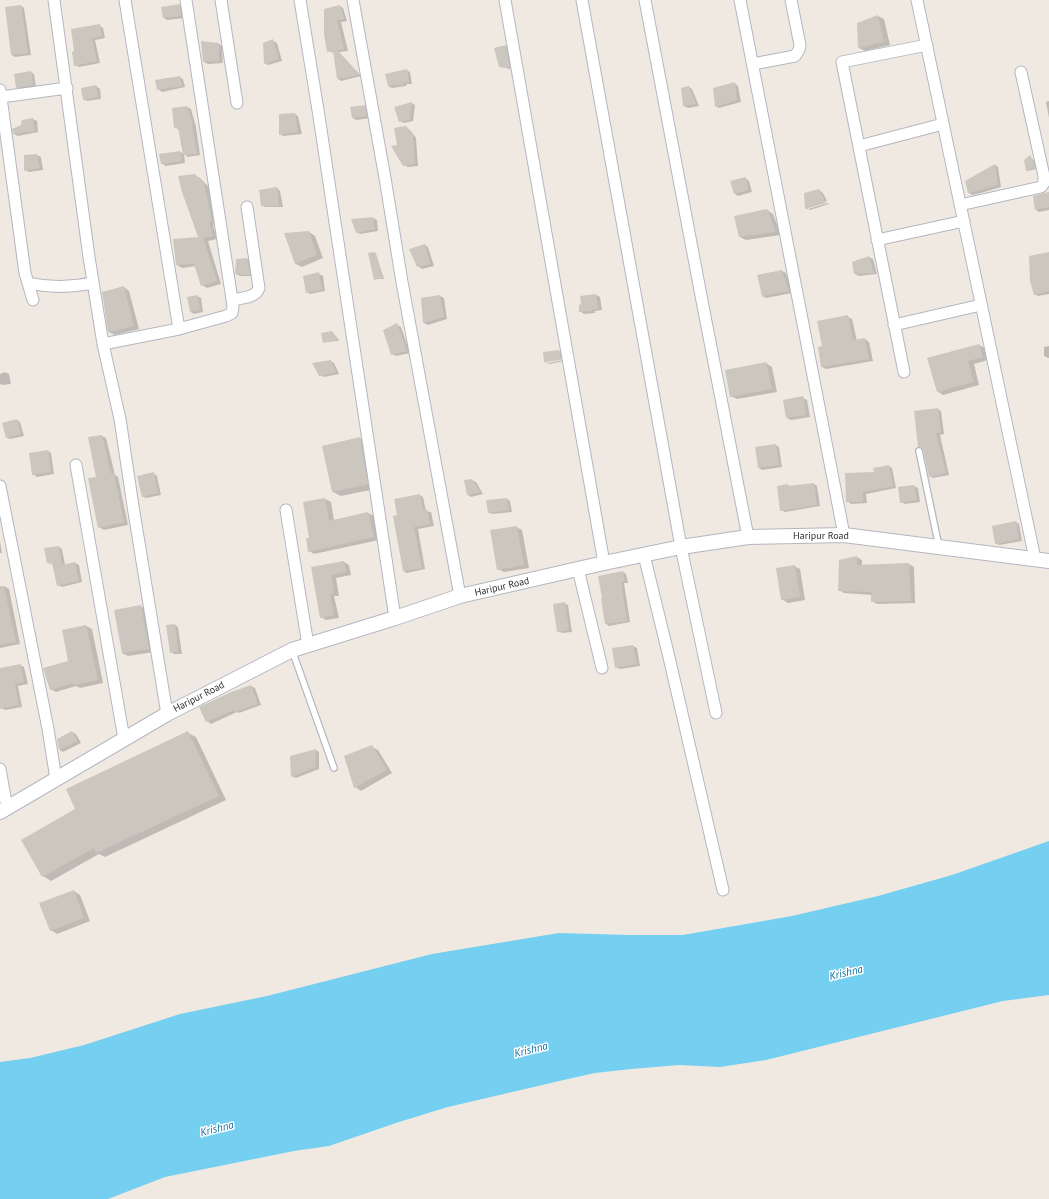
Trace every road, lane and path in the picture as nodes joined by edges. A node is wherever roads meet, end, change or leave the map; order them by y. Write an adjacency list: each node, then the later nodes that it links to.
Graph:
1 (54, 0): 16 (street)
2 (125, 0): 31 (street)
3 (186, 0): 28 (street)
4 (221, 0): 18 (street)
5 (300, 0): 48 (street)
6 (353, 0): 47 (street)
7 (505, 0): 45 (street)
8 (582, 0): 40 (street)
9 (645, 0): 39 (street)
10 (740, 0): 14 (street)
11 (791, 0): 14 (street)
12 (917, 0): 13 (street)
13 (927, 45): 19 (street); 20 (street)
14 (753, 64): 38 (street)
15 (1021, 72): 21 (street)
16 (67, 88): 17 (street); 26 (street)
17 (0, 93): 25 (street)
18 (237, 103)
19 (943, 124): 20 (street); 21 (street)
20 (859, 146): 24 (street)
21 (960, 205): 23 (street)
22 (247, 207): 28 (street)
23 (964, 221): 24 (street); 29 (street)
24 (877, 240): 30 (street)
25 (28, 283): 26 (street); 27 (street)
26 (93, 283): 32 (street)
27 (33, 300)
28 (232, 300): 31 (street)
29 (982, 305): 30 (street); 43 (street)
30 (894, 325): 33 (street)
31 (179, 329): 32 (street)
32 (103, 344): 53 (street)
33 (904, 372)
34 (919, 451): 41 (lane)
35 (76, 465): 54 (street)
36 (0, 486): 57 (street)
37 (286, 510): 49 (street)
38 (844, 535): 39 (street, Haripur Road); 41 (street, Haripur Road)
39 (748, 537): 40 (street, Haripur Road)
40 (681, 547): 42 (street, Haripur Road); 52 (street)
41 (939, 547): 43 (street, Haripur Road)
42 (644, 555): 45 (street, Haripur Road); 59 (street)
43 (1035, 559): 44 (street, Haripur Road)
44 (1049, 561)
45 (604, 563): 46 (street, Haripur Road)
46 (578, 569): 47 (street, Haripur Road); 51 (street)
47 (460, 596): 48 (street, Haripur Road)
48 (395, 618): 49 (street, Haripur Road)
49 (308, 645): 50 (street, Haripur Road)
50 (292, 650): 53 (street, Haripur Road); 55 (lane)
51 (602, 668)
52 (716, 713)
53 (167, 714): 54 (street, Haripur Road)
54 (124, 739): 57 (street, Haripur Road)
55 (334, 768)
56 (0, 769): 58 (street)
57 (56, 779): 58 (street, Haripur Road)
58 (3, 810)
59 (723, 890)

